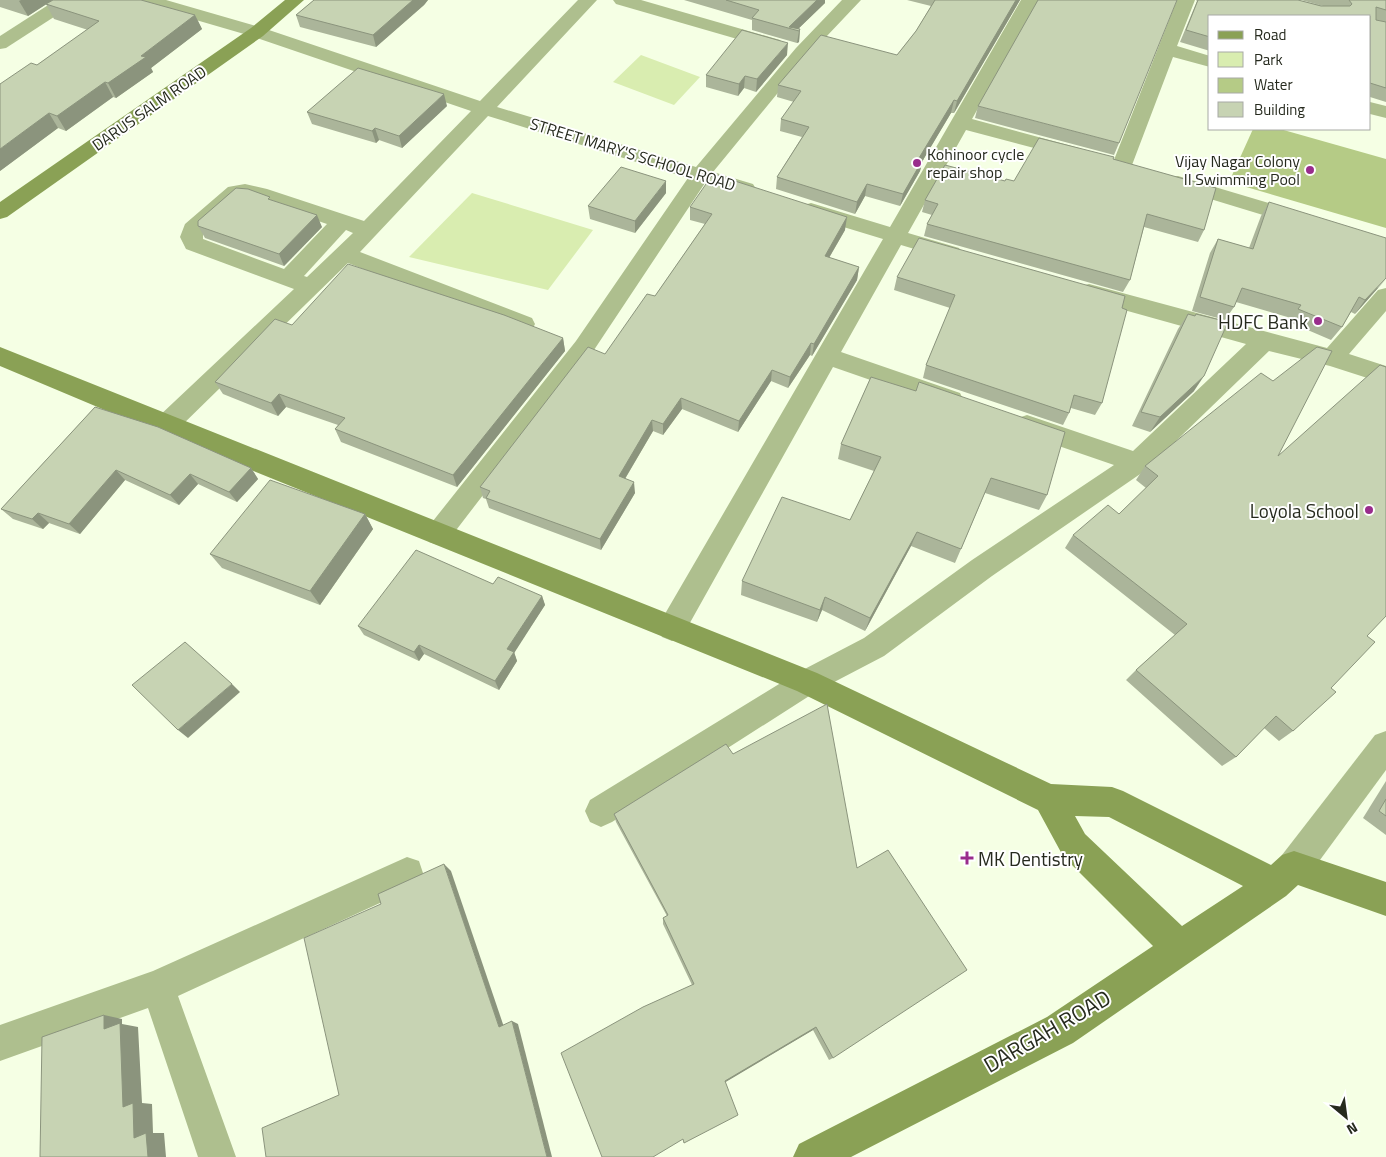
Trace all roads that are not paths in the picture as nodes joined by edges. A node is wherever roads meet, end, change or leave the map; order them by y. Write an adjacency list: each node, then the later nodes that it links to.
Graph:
1 (68, 0): 10 (street)
2 (147, 0): 9 (street, STREET MARY'S SCHOOL ROAD)
3 (295, 0): 9 (main road, DARUS SALM ROAD)
4 (588, 0): 15 (street)
5 (622, 0): 12 (street)
6 (852, 0): 12 (street)
7 (1030, 0): 17 (street)
8 (1186, 0): 11 (street)
9 (257, 32): 15 (street, STREET MARY'S SCHOOL ROAD); 22 (main road, DARUS SALM ROAD)
10 (0, 44)
11 (1167, 49): 13 (street); 18 (street)
12 (802, 52): 19 (street)
13 (1208, 61)
14 (1371, 108): 16 (street)
15 (484, 109): 19 (street, STREET MARY'S SCHOOL ROAD); 25 (street)
16 (1386, 112)
17 (960, 122): 18 (street); 26 (street)
18 (1124, 166): 24 (street)
19 (701, 174): 20 (street, STREET MARY'S SCHOOL ROAD); 34 (street)
20 (765, 195)
21 (793, 204): 26 (street)
22 (0, 212)
23 (342, 221): 25 (street); 27 (street); 30 (street)
24 (1320, 225)
25 (368, 230): 28 (street)
26 (894, 236): 29 (street); 37 (street)
27 (315, 251): 28 (street); 30 (street)
28 (343, 256): 31 (street); 34 (street)
29 (970, 258)
30 (288, 279): 31 (street)
31 (311, 287): 42 (street)
32 (1074, 288): 35 (street)
33 (1386, 296): 38 (street)
34 (565, 340): 44 (street)
35 (1264, 341): 38 (street); 43 (street)
36 (0, 356): 42 (main road)
37 (826, 356): 40 (street); 45 (street)
38 (1332, 358): 39 (street)
39 (1386, 376)
40 (968, 404)
41 (1005, 418): 43 (street)
42 (166, 425): 44 (main road)
43 (1137, 463): 46 (street)
44 (438, 534): 45 (main road)
45 (672, 628): 46 (main road)
46 (807, 682): 48 (main road); 49 (street)
47 (1386, 745): 51 (street)
48 (1049, 799): 51 (main road); 53 (main road)
49 (601, 811)
50 (407, 873): 54 (street)
51 (1284, 875): 52 (main road); 53 (main road, DARGAH ROAD)
52 (1386, 899)
53 (1180, 948): 57 (main road, DARGAH ROAD)
54 (158, 987): 55 (street); 56 (street)
55 (0, 1043)
56 (217, 1157)
57 (812, 1157)

